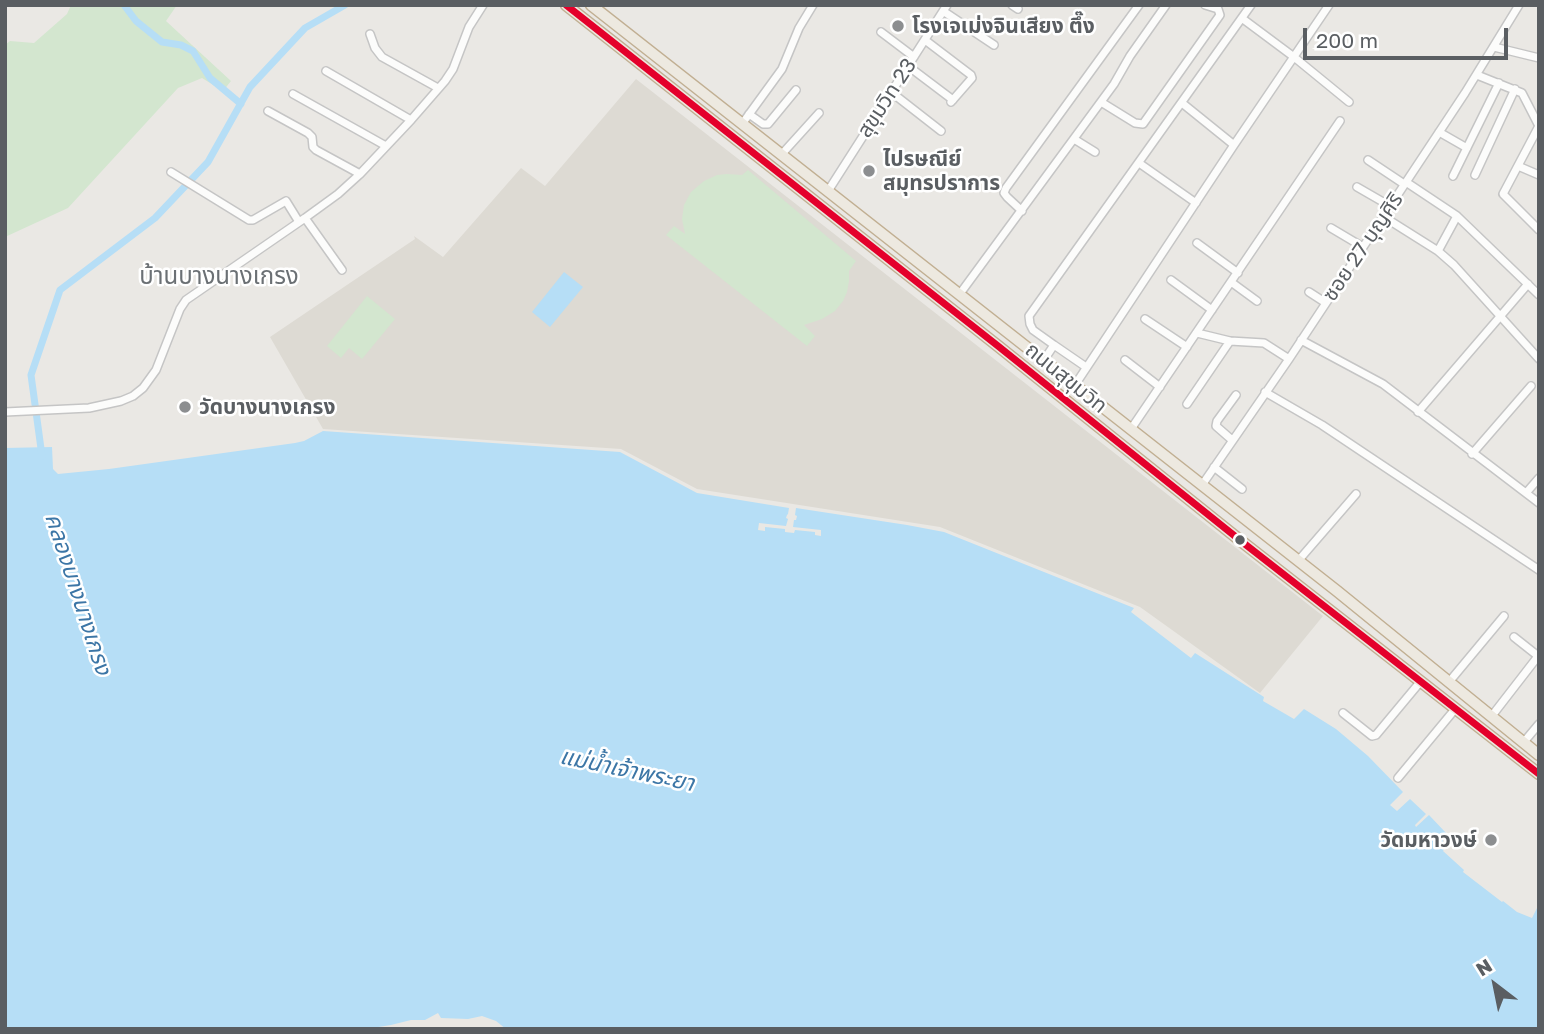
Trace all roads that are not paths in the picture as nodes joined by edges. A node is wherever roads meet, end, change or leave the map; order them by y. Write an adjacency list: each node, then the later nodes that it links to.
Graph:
1 (566, 5): 85 (highway, ถนนสุขุมวิท)
2 (591, 5): 38 (highway, ถนนสุขุมวิท)
3 (813, 5): 35 (street)
4 (1139, 5): 61 (street)
5 (1166, 5): 30 (street)
6 (1205, 5): 30 (street)
7 (1251, 5): 12 (street)
8 (1329, 5): 19 (street)
9 (1519, 5): 17 (street, ซอย 27 บุญศิริ)
10 (480, 6): 25 (street)
11 (945, 8): 15 (street, สุขุมวิท 23); 16 (street)
12 (1243, 19): 19 (street); 32 (street)
13 (881, 32): 18 (street)
14 (370, 34): 25 (street)
15 (925, 40): 18 (street, สุขุมวิท 23); 21 (street)
16 (994, 45)
17 (1494, 47): 20 (street); 23 (street, ซอย 27 บุญศิริ)
18 (914, 57): 21 (street, สุขุมวิท 23)
19 (1294, 57): 31 (street); 43 (street)
20 (1539, 58)
21 (908, 66): 28 (street, สุขุมวิท 23)
22 (326, 71): 36 (street)
23 (1476, 75): 24 (street); 41 (street, ซอย 27 บุญศิริ)
24 (1499, 83): 26 (street); 45 (street)
25 (438, 88): 36 (street)
26 (1515, 89): 39 (street); 53 (street)
27 (796, 90): 35 (street)
28 (891, 92): 40 (street); 58 (street, สุขุมวิท 23)
29 (293, 94): 44 (street)
30 (1101, 102): 42 (street)
31 (1349, 102)
32 (1182, 103): 43 (street); 49 (street)
33 (268, 111): 52 (street)
34 (819, 113): 47 (street)
35 (749, 114): 38 (street)
36 (411, 120): 44 (street)
37 (1340, 121): 71 (street)
38 (742, 124): 47 (highway, ถนนสุขุมวิท)
39 (1539, 126): 50 (street)
40 (941, 131)
41 (1439, 132): 45 (street); 56 (street, ซอย 27 บุญศิริ)
42 (1074, 139): 46 (street); 61 (street)
43 (1234, 145): 59 (street)
44 (386, 146): 52 (street)
45 (1467, 148): 55 (street)
46 (1095, 152)
47 (781, 155): 58 (highway, ถนนสุขุมวิท)
48 (1368, 160): 56 (street)
49 (1139, 163): 59 (street); 89 (street)
50 (1518, 166): 54 (street); 66 (street)
51 (173, 173): 64 (street)
52 (360, 174): 64 (street)
53 (1475, 175)
54 (1539, 175)
55 (1453, 176)
56 (1405, 183): 60 (street, ซอย 27 บุญศิริ); 62 (street)
57 (1357, 187): 60 (street)
58 (828, 191): 76 (highway, ถนนสุขุมวิท)
59 (1196, 203): 96 (street)
60 (1390, 206): 63 (street, ซอย 27 บุญศิริ)
61 (1022, 211): 76 (street)
62 (1457, 216): 69 (street); 74 (street)
63 (1384, 217): 68 (street, ซอย 27 บุญศิริ); 69 (street)
64 (302, 220): 70 (street); 103 (street)
65 (1331, 228): 68 (street)
66 (1539, 230)
67 (1197, 243): 71 (street)
68 (1363, 247): 79 (street, ซอย 27 บุญศิริ)
69 (1438, 251): 81 (street)
70 (342, 270)
71 (1238, 273): 73 (street)
72 (1171, 280): 80 (street)
73 (1231, 282): 78 (street); 80 (street)
74 (1528, 284): 77 (street); 81 (street)
75 (1309, 292): 79 (street)
76 (959, 295): 82 (highway, ถนนสุขุมวิท)
77 (1539, 295)
78 (1258, 301)
79 (1326, 303): 87 (street, ซอย 27 บุญศิริ)
80 (1212, 310): 86 (street)
81 (1499, 316): 93 (street); 104 (street)
82 (991, 318): 84 (highway, ถนนสุขุมวิท); 85 (highway)
83 (1145, 319): 91 (street)
84 (1002, 327): 90 (highway); 94 (highway, ถนนสุขุมวิท)
85 (975, 329): 90 (highway, ถนนสุขุมวิท)
86 (1197, 333): 88 (street); 91 (street)
87 (1301, 340): 92 (street, ซอย 27 บุญศิริ); 104 (street)
88 (1230, 341): 92 (street); 102 (street)
89 (1054, 345): 94 (street); 96 (street)
90 (998, 346): 120 (highway, ถนนสุขุมวิท)
91 (1187, 348): 99 (street)
92 (1289, 359): 100 (street, ซอย 27 บุญศิริ)
93 (1539, 359)
94 (1044, 360): 97 (highway, ถนนสุขุมวิท)
95 (1125, 360): 99 (street)
96 (1086, 367): 97 (street)
97 (1074, 385): 105 (highway, ถนนสุขุมวิท)
98 (1531, 386): 107 (street)
99 (1160, 387): 105 (street)
100 (1265, 392): 106 (street, ซอย 27 บุญศิริ); 116 (street)
101 (1236, 395): 106 (street)
102 (1187, 404)
103 (5, 412)
104 (1418, 412): 107 (street)
105 (1131, 429): 110 (highway, ถนนสุขุมวิท)
106 (1233, 440): 108 (street, ซอย 27 บุญศิริ)
107 (1472, 454): 113 (street)
108 (1214, 467): 110 (street, ซอย 27 บุญศิริ); 111 (street)
109 (1539, 478): 113 (street)
110 (1202, 485): 115 (highway, ถนนสุขุมวิท)
111 (1242, 489)
112 (1356, 494): 115 (street)
113 (1526, 494): 114 (street)
114 (1539, 503)
115 (1298, 561): 118 (highway, ถนนสุขุมวิท)
116 (1539, 570)
117 (1504, 616): 123 (street)
118 (1386, 631): 120 (highway); 123 (highway, ถนนสุขุมวิท)
119 (1514, 637): 121 (street)
120 (1375, 645): 122 (highway, ถนนสุขุมวิท)
121 (1538, 656): 126 (street)
122 (1421, 681): 124 (highway, ถนนสุขุมวิท); 125 (street)
123 (1449, 682): 126 (highway, ถนนสุขุมวิท)
124 (1456, 708): 130 (highway, ถนนสุขุมวิท); 131 (street)
125 (1343, 713)
126 (1491, 717): 128 (highway, ถนนสุขุมวิท)
127 (1539, 724): 128 (street)
128 (1523, 743): 129 (highway, ถนนสุขุมวิท)
129 (1539, 755)
130 (1535, 771)
131 (1398, 778)

